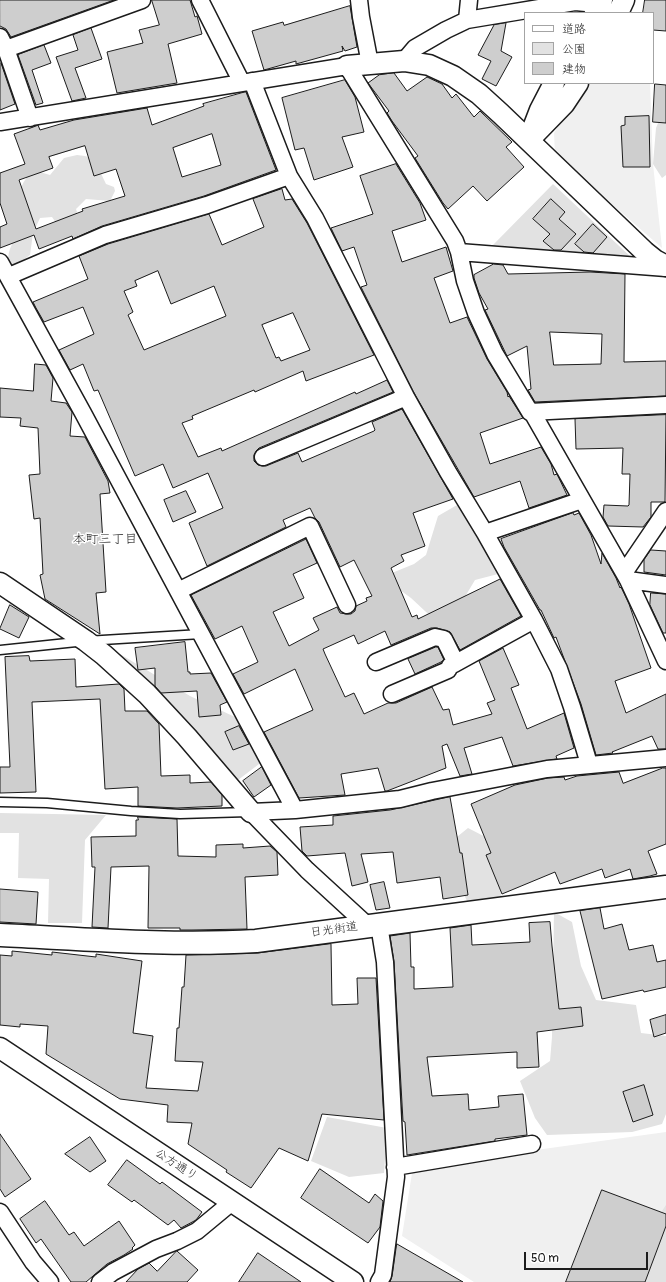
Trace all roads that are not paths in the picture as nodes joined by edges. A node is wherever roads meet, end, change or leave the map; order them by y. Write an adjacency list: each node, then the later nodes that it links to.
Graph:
1 (142, 0): 9 (street)
2 (200, 0): 13 (street)
3 (360, 0): 11 (street)
4 (469, 0): 8 (street)
5 (624, 0): 7 (street)
6 (601, 8): 8 (street)
7 (618, 12)
8 (467, 20): 10 (street)
9 (3, 43): 16 (street)
10 (404, 61): 11 (street); 18 (street)
11 (370, 64): 12 (street)
12 (347, 66): 13 (street); 20 (street)
13 (247, 82): 16 (street); 19 (street)
14 (553, 84): 18 (street)
15 (577, 84): 18 (street)
16 (30, 118): 17 (street)
17 (0, 122)
18 (529, 140): 22 (street)
19 (289, 176): 23 (street); 24 (street)
20 (459, 252): 22 (street); 26 (street)
21 (0, 262): 23 (street)
22 (666, 267)
23 (9, 276): 34 (street)
24 (406, 397): 27 (street); 30 (street)
25 (666, 405): 26 (street)
26 (530, 412): 28 (street)
27 (263, 457)
28 (582, 500): 30 (street); 31 (street)
29 (666, 511): 31 (street)
30 (485, 533): 36 (street)
31 (626, 577): 33 (street); 40 (street)
32 (0, 583): 38 (street)
33 (666, 584)
34 (178, 591): 35 (street); 37 (street)
35 (347, 605)
36 (534, 620): 42 (street); 45 (street)
37 (201, 634): 38 (lane); 47 (street)
38 (86, 641): 39 (lane); 48 (street)
39 (0, 650)
40 (666, 661)
41 (376, 662): 42 (street)
42 (456, 663): 43 (street)
43 (392, 694)
44 (666, 758): 45 (street)
45 (589, 764): 47 (street)
46 (0, 802): 48 (lane)
47 (295, 810): 48 (street)
48 (251, 812): 50 (street)
49 (666, 887): 50 (main road, 日光街道)
50 (374, 925): 51 (main road, 日光街道); 54 (street)
51 (0, 935)
52 (0, 1048): 55 (street, 公方通り)
53 (532, 1144): 54 (street)
54 (395, 1167): 60 (street)
55 (232, 1202): 58 (street); 59 (street, 公方通り)
56 (0, 1212): 57 (street)
57 (50, 1282)
58 (100, 1282)
59 (353, 1282)
60 (379, 1282)

